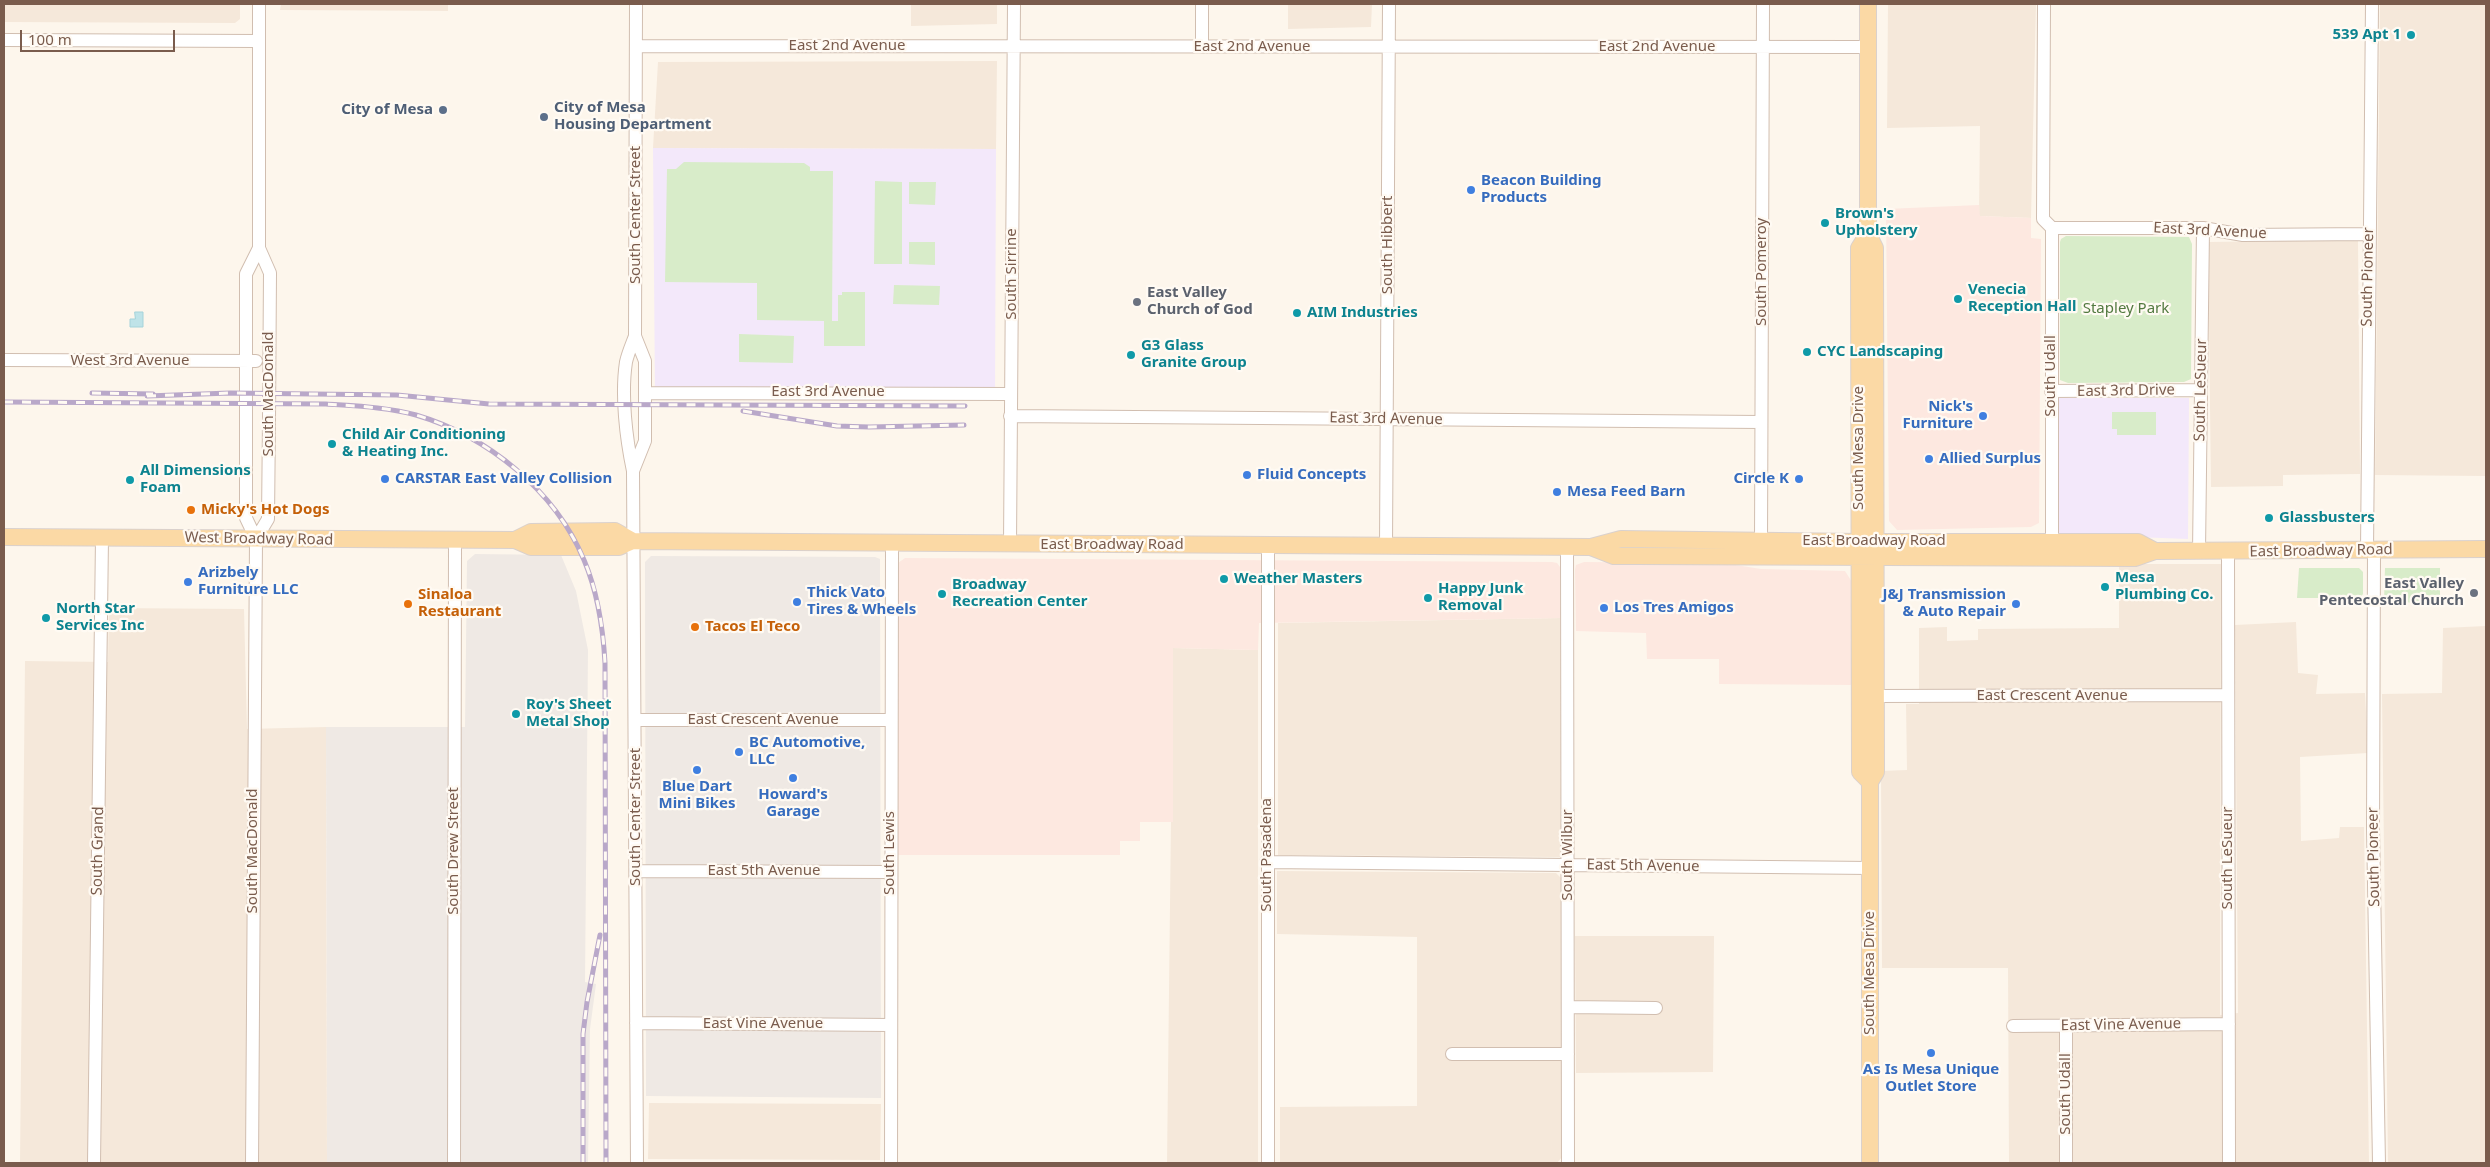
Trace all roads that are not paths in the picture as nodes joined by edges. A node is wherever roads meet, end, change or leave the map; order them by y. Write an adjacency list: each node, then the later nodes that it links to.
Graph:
1 (259, 4): 11 (street, South MacDonald)
2 (636, 4): 12 (street, South Center Street)
3 (1014, 4): 13 (street, South Sirrine)
4 (1202, 4): 14 (street)
5 (1389, 4): 15 (street, South Hibbert)
6 (1763, 4): 16 (street, South Pomeroy)
7 (1868, 4): 17 (main road, South Mesa Drive)
8 (2044, 4): 18 (street, South Udall)
9 (2372, 4): 21 (street, South Pioneer)
10 (4, 40): 11 (street)
11 (259, 41): 22 (street, South MacDonald)
12 (636, 46): 13 (street, East 2nd Avenue); 23 (street, South Center Street)
13 (1013, 46): 14 (street, East 2nd Avenue); 29 (street, South Sirrine)
14 (1202, 46): 15 (street, East 2nd Avenue)
15 (1388, 47): 16 (street, East 2nd Avenue); 31 (street, South Hibbert)
16 (1763, 47): 17 (street, East 2nd Avenue); 32 (street, South Pomeroy)
17 (1868, 47): 20 (main road, South Mesa Drive)
18 (2052, 228): 19 (street, East 3rd Avenue); 28 (street, South Udall)
19 (2203, 228): 21 (street, East 3rd Avenue); 26 (street, South LeSueur)
20 (1868, 234): 47 (main road, South Mesa Drive); 49 (main road, South Mesa Drive)
21 (2368, 234): 50 (street, South Pioneer)
22 (259, 248): 25 (street, South MacDonald); 36 (street, South MacDonald)
23 (635, 336): 27 (street, South Center Street); 33 (street, South Center Street)
24 (4, 360): 25 (street, West 3rd Avenue)
25 (251, 362): 36 (street, South MacDonald)
26 (2201, 390): 28 (street, East 3rd Drive); 52 (street, South LeSueur)
27 (646, 392): 29 (street, East 3rd Avenue); 33 (street, South Center Street)
28 (2051, 392): 40 (street, South Udall)
29 (1010, 394): 30 (street, South Sirrine)
30 (1010, 416): 31 (street, East 3rd Avenue); 42 (street, South Sirrine)
31 (1387, 418): 32 (street, East 3rd Avenue); 44 (street, South Hibbert)
32 (1761, 422): 38 (street, South Pomeroy)
33 (633, 471): 39 (street, South Center Street)
34 (4, 537): 35 (main road, West Broadway Road)
35 (102, 538): 36 (main road, West Broadway Road); 73 (street, South Grand)
36 (256, 539): 37 (main road, West Broadway Road); 74 (street, South MacDonald)
37 (455, 540): 39 (main road, West Broadway Road); 75 (street, South Drew Street)
38 (1760, 540): 46 (main road, East Broadway Road); 47 (main road, East Broadway Road)
39 (632, 541): 41 (main road, East Broadway Road); 56 (street, South Center Street)
40 (2052, 541): 49 (main road, East Broadway Road); 51 (main road, East Broadway Road)
41 (892, 543): 42 (main road, East Broadway Road); 57 (street, South Lewis)
42 (1010, 544): 43 (main road, East Broadway Road)
43 (1268, 546): 44 (main road, East Broadway Road); 59 (street, South Pasadena)
44 (1386, 547): 45 (main road, East Broadway Road)
45 (1568, 547): 46 (main road, East Broadway Road); 60 (street, South Wilbur)
46 (1592, 547): 47 (main road, East Broadway Road)
47 (1859, 549): 49 (main road, East Broadway Road); 58 (main road, South Mesa Drive)
48 (2486, 549): 50 (main road, East Broadway Road)
49 (1876, 550): 51 (main road, East Broadway Road); 55 (main road, South Mesa Drive)
50 (2370, 550): 53 (main road, East Broadway Road); 83 (street, South Pioneer)
51 (2155, 551): 52 (main road, East Broadway Road)
52 (2199, 552): 53 (main road, East Broadway Road)
53 (2228, 552): 54 (street, South LeSueur)
54 (2228, 695): 55 (street, East Crescent Avenue); 67 (street, South LeSueur)
55 (1876, 696): 58 (main road, South Mesa Drive)
56 (635, 720): 57 (street, East Crescent Avenue); 62 (street, South Center Street)
57 (891, 720): 63 (street, South Lewis)
58 (1870, 782): 61 (main road, South Mesa Drive)
59 (1266, 862): 60 (street, East 5th Avenue); 78 (street, South Pasadena)
60 (1568, 866): 61 (street, East 5th Avenue); 64 (street, South Wilbur)
61 (1870, 868): 80 (main road, South Mesa Drive)
62 (637, 870): 63 (street, East 5th Avenue); 66 (street, South Center Street)
63 (890, 872): 68 (street, South Lewis)
64 (1568, 1007): 65 (street); 72 (street, South Wilbur)
65 (1656, 1008)
66 (636, 1023): 68 (street, East Vine Avenue); 76 (street, South Center Street)
67 (2228, 1024): 70 (street, East Vine Avenue); 82 (street, South LeSueur)
68 (891, 1025): 77 (street, South Lewis)
69 (2013, 1026): 70 (street, East Vine Avenue)
70 (2066, 1026): 81 (street, South Udall)
71 (1452, 1054): 72 (street)
72 (1568, 1054): 79 (street, South Wilbur)
73 (94, 1163)
74 (252, 1163)
75 (454, 1163)
76 (637, 1163)
77 (891, 1163)
78 (1268, 1163)
79 (1568, 1163)
80 (1870, 1163)
81 (2066, 1163)
82 (2229, 1163)
83 (2379, 1163)

